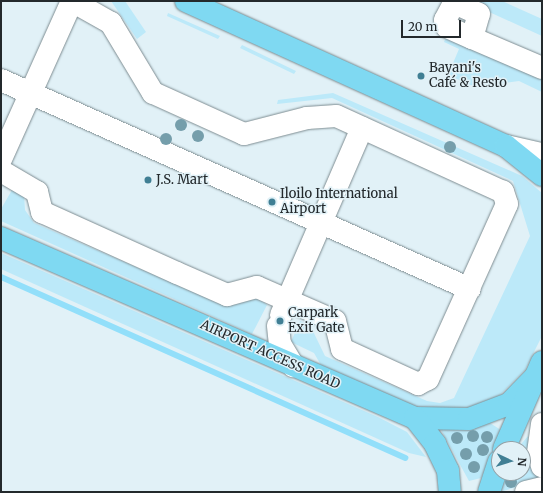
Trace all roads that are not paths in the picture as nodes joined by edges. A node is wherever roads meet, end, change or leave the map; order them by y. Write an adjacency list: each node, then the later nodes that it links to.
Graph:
1 (72, 1): 6 (lane); 7 (lane)
2 (186, 1): 8 (main road)
3 (472, 38): 4 (lane)
4 (542, 68)
5 (1, 80): 6 (lane)
6 (31, 93): 10 (lane); 13 (lane)
7 (362, 128): 13 (lane); 15 (lane)
8 (506, 146): 9 (lane); 12 (main road)
9 (542, 154)
10 (1, 159)
11 (1, 171): 16 (lane)
12 (542, 175)
13 (322, 222): 15 (lane); 16 (lane)
14 (1, 238): 17 (main road, AIRPORT ACCESS ROAD)
15 (470, 289): 16 (lane)
16 (283, 314): 17 (lane)
17 (294, 366): 19 (main road, AIRPORT ACCESS ROAD)
18 (539, 370): 19 (main road, AIRPORT ACCESS ROAD); 20 (main road, AIRPORT ACCESS ROAD)
19 (415, 418): 26 (main road)
20 (518, 418): 21 (lane); 22 (main road, AIRPORT ACCESS ROAD)
21 (541, 426): 23 (lane)
22 (508, 441)
23 (542, 466)
24 (493, 481): 27 (main road)
25 (542, 488): 28 (lane)
26 (450, 492)
27 (489, 492)
28 (526, 492)

